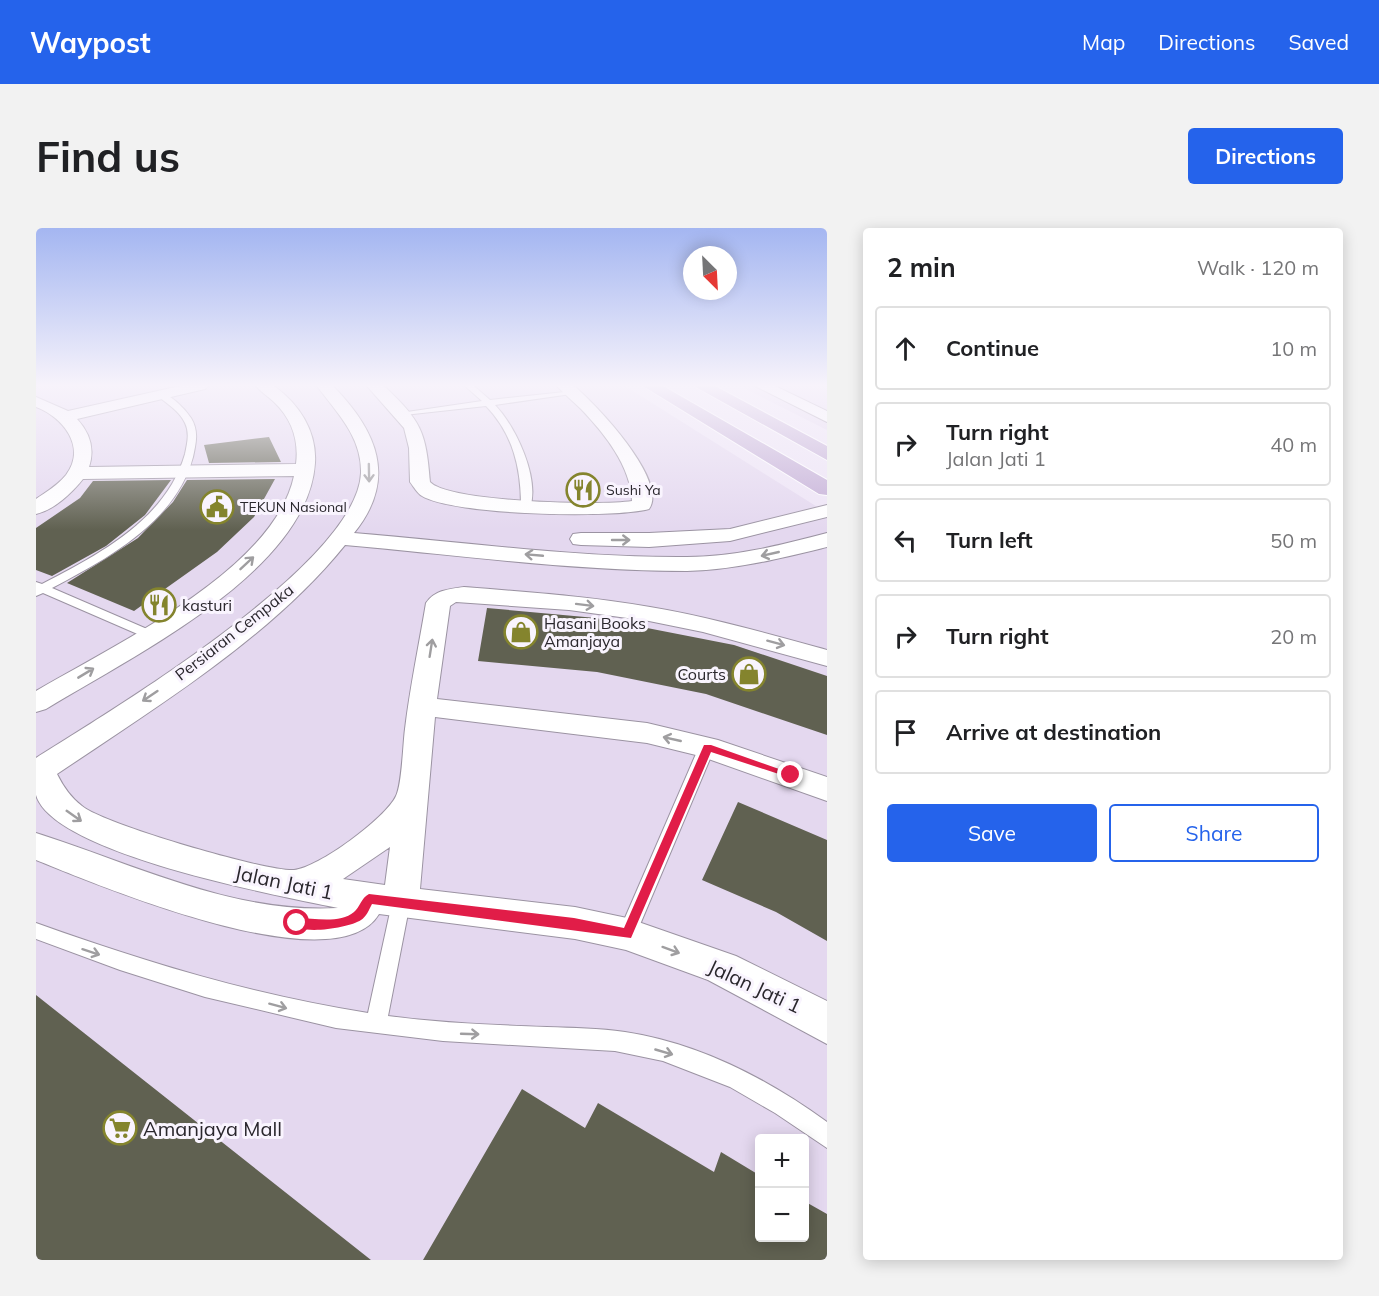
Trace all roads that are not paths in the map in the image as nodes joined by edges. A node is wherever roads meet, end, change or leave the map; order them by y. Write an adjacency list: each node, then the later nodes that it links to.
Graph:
1 (79, 434): 13 (street)
2 (192, 434): 12 (lane)
3 (302, 434): 11 (street)
4 (360, 434): 18 (street, Persiaran Cempaka, one-way to 18)
5 (416, 434): 15 (street)
6 (511, 434): 15 (lane)
7 (610, 434): 15 (street)
8 (733, 434): 14 (main road)
9 (791, 434): 10 (main road)
10 (827, 454)
11 (306, 470): 12 (street); 22 (street, one-way to 11)
12 (187, 472): 13 (street); 21 (lane)
13 (78, 473): 16 (street)
14 (827, 489)
15 (526, 506)
16 (36, 508)
17 (827, 511): 18 (street, one-way to 17)
18 (354, 519): 19 (street, Persiaran Cempaka)
19 (339, 538): 20 (street, one-way to 19); 27 (street, Persiaran Cempaka, one-way to 27)
20 (827, 540)
21 (38, 589): 22 (lane)
22 (148, 635): 24 (street, one-way to 22)
23 (827, 658): 25 (street, one-way to 23)
24 (36, 703)
25 (422, 706): 26 (street, one-way to 25); 29 (street)
26 (708, 747): 28 (street); 34 (lane)
27 (38, 772): 31 (street, Jalan Jati 1, one-way to 31)
28 (827, 789)
29 (412, 799): 31 (street); 32 (street)
30 (36, 846): 32 (street)
31 (299, 884): 32 (street, Jalan Jati 1)
32 (385, 901): 34 (street, Jalan Jati 1); 35 (lane)
33 (36, 930): 35 (lane, one-way to 35)
34 (627, 934): 36 (street, Jalan Jati 1, one-way to 36)
35 (376, 1024): 37 (lane, one-way to 37)
36 (827, 1024)
37 (827, 1136)

